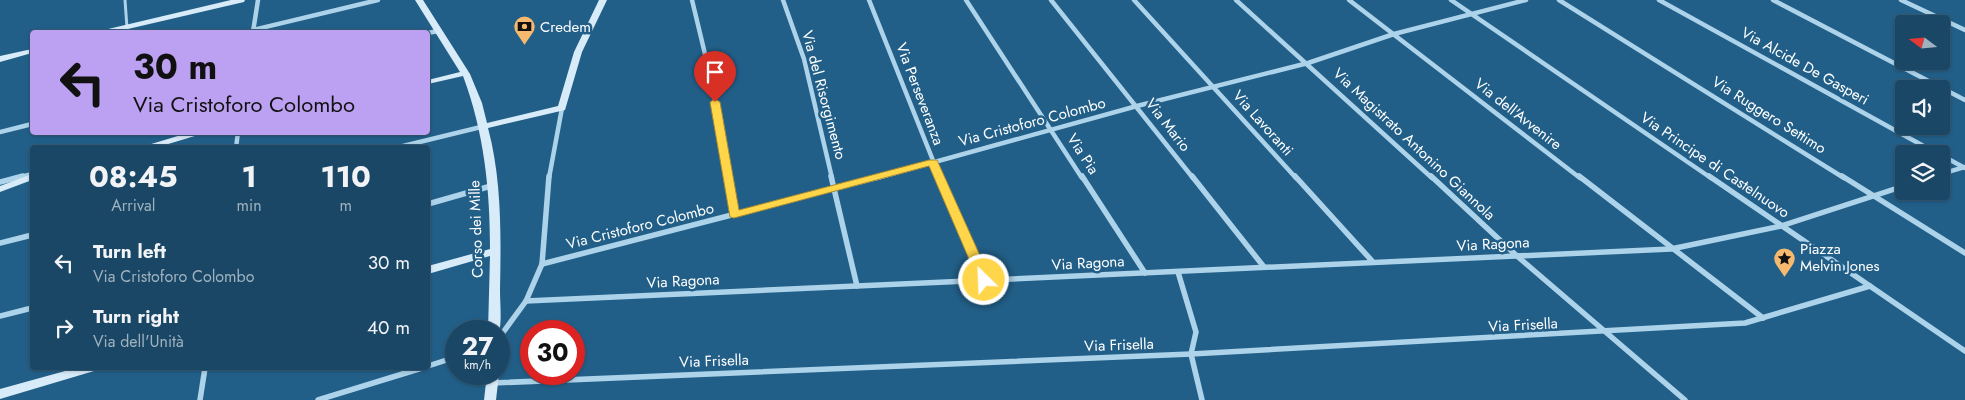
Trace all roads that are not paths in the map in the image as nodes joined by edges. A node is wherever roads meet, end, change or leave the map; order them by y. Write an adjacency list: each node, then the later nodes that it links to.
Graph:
1 (125, 0): 22 (lane)
2 (241, 0): 22 (street)
3 (258, 0): 24 (street)
4 (378, 0): 25 (street)
5 (419, 0): 27 (street, Corso dei Mille)
6 (603, 0): 38 (street)
7 (692, 0): 60 (street)
8 (783, 0): 56 (street, Via del Risorgimento)
9 (869, 0): 48 (street, Via Perseveranza)
10 (966, 0): 41 (street, Via Pia)
11 (1051, 0): 37 (street, Via Mario)
12 (1134, 0): 35 (street, Via Lavoranti)
13 (1236, 0): 32 (street, Via Magistrato Antonino Giannola)
14 (1349, 0): 29 (street, Via dell'Avvenire)
15 (1451, 0): 21 (street, Via Principe di Castelnuovo)
16 (1526, 0): 21 (street, Via Cristoforo Colombo)
17 (1559, 0): 58 (street, Via Ruggero Settimo)
18 (1659, 0): 46 (street, Via Alcide De Gasperi)
19 (1773, 0): 36 (street)
20 (1901, 0): 26 (street)
21 (1472, 14): 29 (street, Via Cristoforo Colombo); 61 (street, Via Principe di Castelnuovo)
22 (127, 28): 23 (street)
23 (117, 30)
24 (253, 30)
25 (257, 30)
26 (1965, 30)
27 (438, 31): 28 (street); 33 (street, Corso dei Mille)
28 (430, 33)
29 (1394, 34): 32 (street, Via Cristoforo Colombo); 64 (street, Via dell'Avvenire)
30 (30, 52): 31 (street)
31 (0, 59)
32 (1308, 62): 35 (street, Via Cristoforo Colombo); 67 (street, Via Magistrato Antonino Giannola)
33 (465, 73): 34 (street); 40 (street, Corso dei Mille)
34 (430, 82)
35 (1214, 88): 37 (street, Via Cristoforo Colombo); 68 (street, Via Lavoranti)
36 (1965, 100)
37 (1137, 106): 41 (street, Via Cristoforo Colombo); 70 (street, Via Mario)
38 (562, 108): 40 (street); 69 (street)
39 (30, 124): 42 (street)
40 (485, 126): 45 (street); 54 (street, Corso dei Mille)
41 (1051, 129): 48 (street, Via Cristoforo Colombo); 73 (street, Via Pia)
42 (0, 132)
43 (192, 135): 44 (street)
44 (154, 145)
45 (407, 145)
46 (1924, 145)
47 (1950, 159): 49 (street, Via Alcide De Gasperi)
48 (933, 162): 56 (street, Via Cristoforo Colombo); 74 (street, Via Perseveranza)
49 (1964, 167): 50 (street)
50 (1950, 171)
51 (30, 176): 53 (street)
52 (30, 177): 55 (street)
53 (0, 182)
54 (491, 186): 59 (street); 65 (street, Corso dei Mille)
55 (0, 189)
56 (836, 189): 60 (street, Via Cristoforo Colombo); 75 (street, Via del Risorgimento)
57 (1895, 189): 58 (street)
58 (1873, 196): 61 (street); 66 (street, Via Ruggero Settimo)
59 (430, 203)
60 (734, 214): 69 (street, Via Cristoforo Colombo)
61 (1782, 226): 64 (street, Via Ragona); 76 (street, Via Principe di Castelnuovo)
62 (30, 235): 63 (street)
63 (0, 242)
64 (1671, 249): 67 (street, Via Ragona); 80 (street)
65 (494, 251): 71 (street); 81 (street, Corso dei Mille)
66 (1965, 253)
67 (1518, 256): 68 (street, Via Ragona); 83 (street, Via Magistrato Antonino Giannola)
68 (1373, 262): 70 (street, Via Ragona)
69 (542, 264): 77 (street)
70 (1264, 267): 72 (street, Via Ragona)
71 (430, 269)
72 (1178, 272): 73 (street, Via Ragona); 85 (street)
73 (1145, 273): 74 (street, Via Ragona)
74 (984, 280): 75 (street, Via Ragona)
75 (857, 286): 77 (street, Via Ragona)
76 (1870, 286): 80 (street, Via Frisella); 84 (street, Via Principe di Castelnuovo)
77 (526, 301): 82 (street)
78 (30, 308): 79 (street)
79 (0, 316)
80 (1763, 318): 83 (street, Via Frisella)
81 (494, 320)
82 (510, 323)
83 (1606, 333): 85 (street, Via Frisella); 98 (street, Via Magistrato Antonino Giannola)
84 (1965, 351)
85 (1191, 354): 91 (street, Via Frisella); 97 (street)
86 (445, 361): 87 (street)
87 (430, 365)
88 (83, 370): 93 (street)
89 (206, 370): 94 (street)
90 (416, 370): 95 (street)
91 (510, 377)
92 (492, 385): 96 (street)
93 (0, 394)
94 (200, 400)
95 (318, 400)
96 (490, 400)
97 (1202, 400)
98 (1685, 400)

